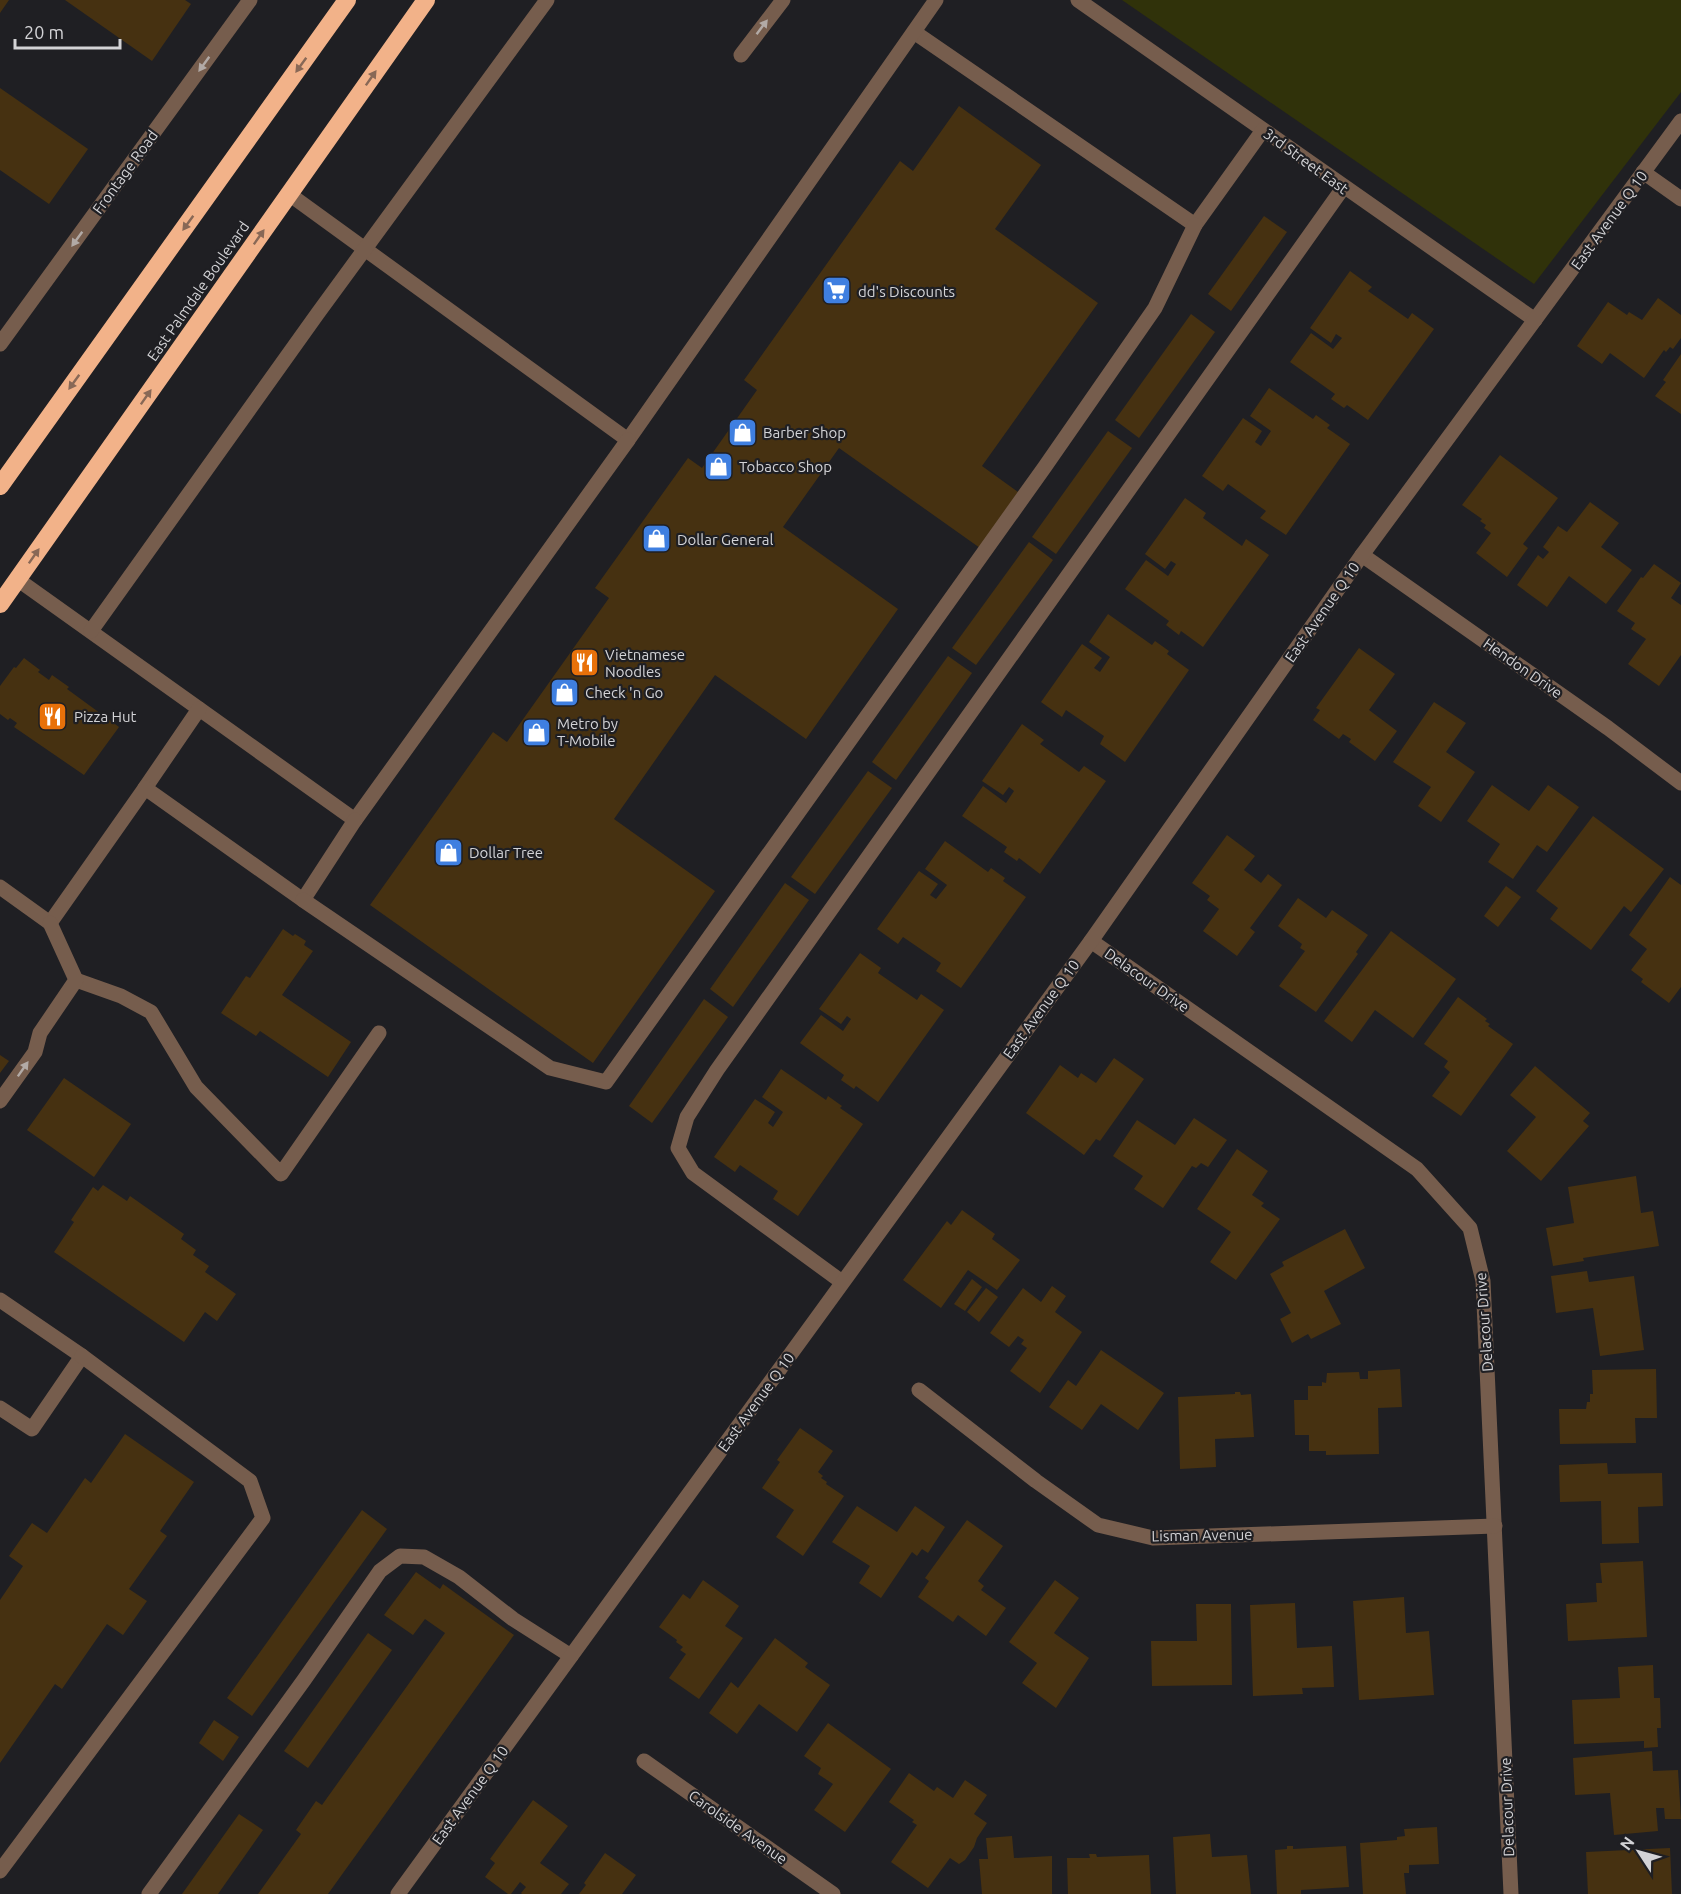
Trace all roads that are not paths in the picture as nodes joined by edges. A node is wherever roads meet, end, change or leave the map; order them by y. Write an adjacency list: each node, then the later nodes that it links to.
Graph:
1 (250, 0): 19 (street, Frontage Road, one-way to 19)
2 (347, 0): 21 (highway, one-way to 21)
3 (426, 0): 14 (highway, East Palmdale Boulevard, one-way to 3)
4 (547, 0): 17 (street)
5 (783, 0): 9 (street, one-way to 5)
6 (936, 0): 8 (street)
7 (1078, 0): 11 (street, 3rd Street East)
8 (914, 32): 16 (street); 20 (street)
9 (741, 55)
10 (1681, 121): 12 (street, East Avenue Q 10)
11 (1263, 130): 13 (street, 3rd Street East); 16 (street)
12 (1643, 172): 15 (street); 18 (street, East Avenue Q 10)
13 (1343, 188): 18 (street, 3rd Street East); 37 (street)
14 (289, 194): 17 (street); 23 (highway, East Palmdale Boulevard, one-way to 14)
15 (1681, 199)
16 (1195, 225): 31 (street)
17 (365, 249): 20 (street); 25 (street)
18 (1535, 320): 22 (street, East Avenue Q 10)
19 (0, 344)
20 (628, 440): 29 (street)
21 (0, 486)
22 (1362, 555): 27 (street, Hendon Drive); 33 (street, East Avenue Q 10)
23 (17, 579): 24 (highway, East Palmdale Boulevard); 25 (street)
24 (0, 604)
25 (91, 631): 26 (street)
26 (199, 709): 28 (street); 29 (street)
27 (1681, 783)
28 (145, 788): 31 (street); 32 (street)
29 (355, 820): 31 (street)
30 (0, 887): 32 (street)
31 (303, 900)
32 (50, 922): 34 (street)
33 (1091, 941): 37 (street, East Avenue Q 10); 42 (street, Delacour Drive)
34 (76, 980): 35 (street); 36 (street, one-way to 34)
35 (379, 1033)
36 (0, 1101)
37 (842, 1282): 43 (street, East Avenue Q 10)
38 (0, 1300): 39 (street)
39 (82, 1356): 41 (street); 45 (street)
40 (919, 1390): 42 (street, Lisman Avenue)
41 (0, 1408)
42 (1495, 1527): 49 (street, Delacour Drive)
43 (571, 1656): 46 (street); 47 (street, East Avenue Q 10)
44 (644, 1761): 48 (street, Carolside Avenue)
45 (0, 1871)
46 (149, 1894)
47 (398, 1894)
48 (833, 1894)
49 (1510, 1894)

